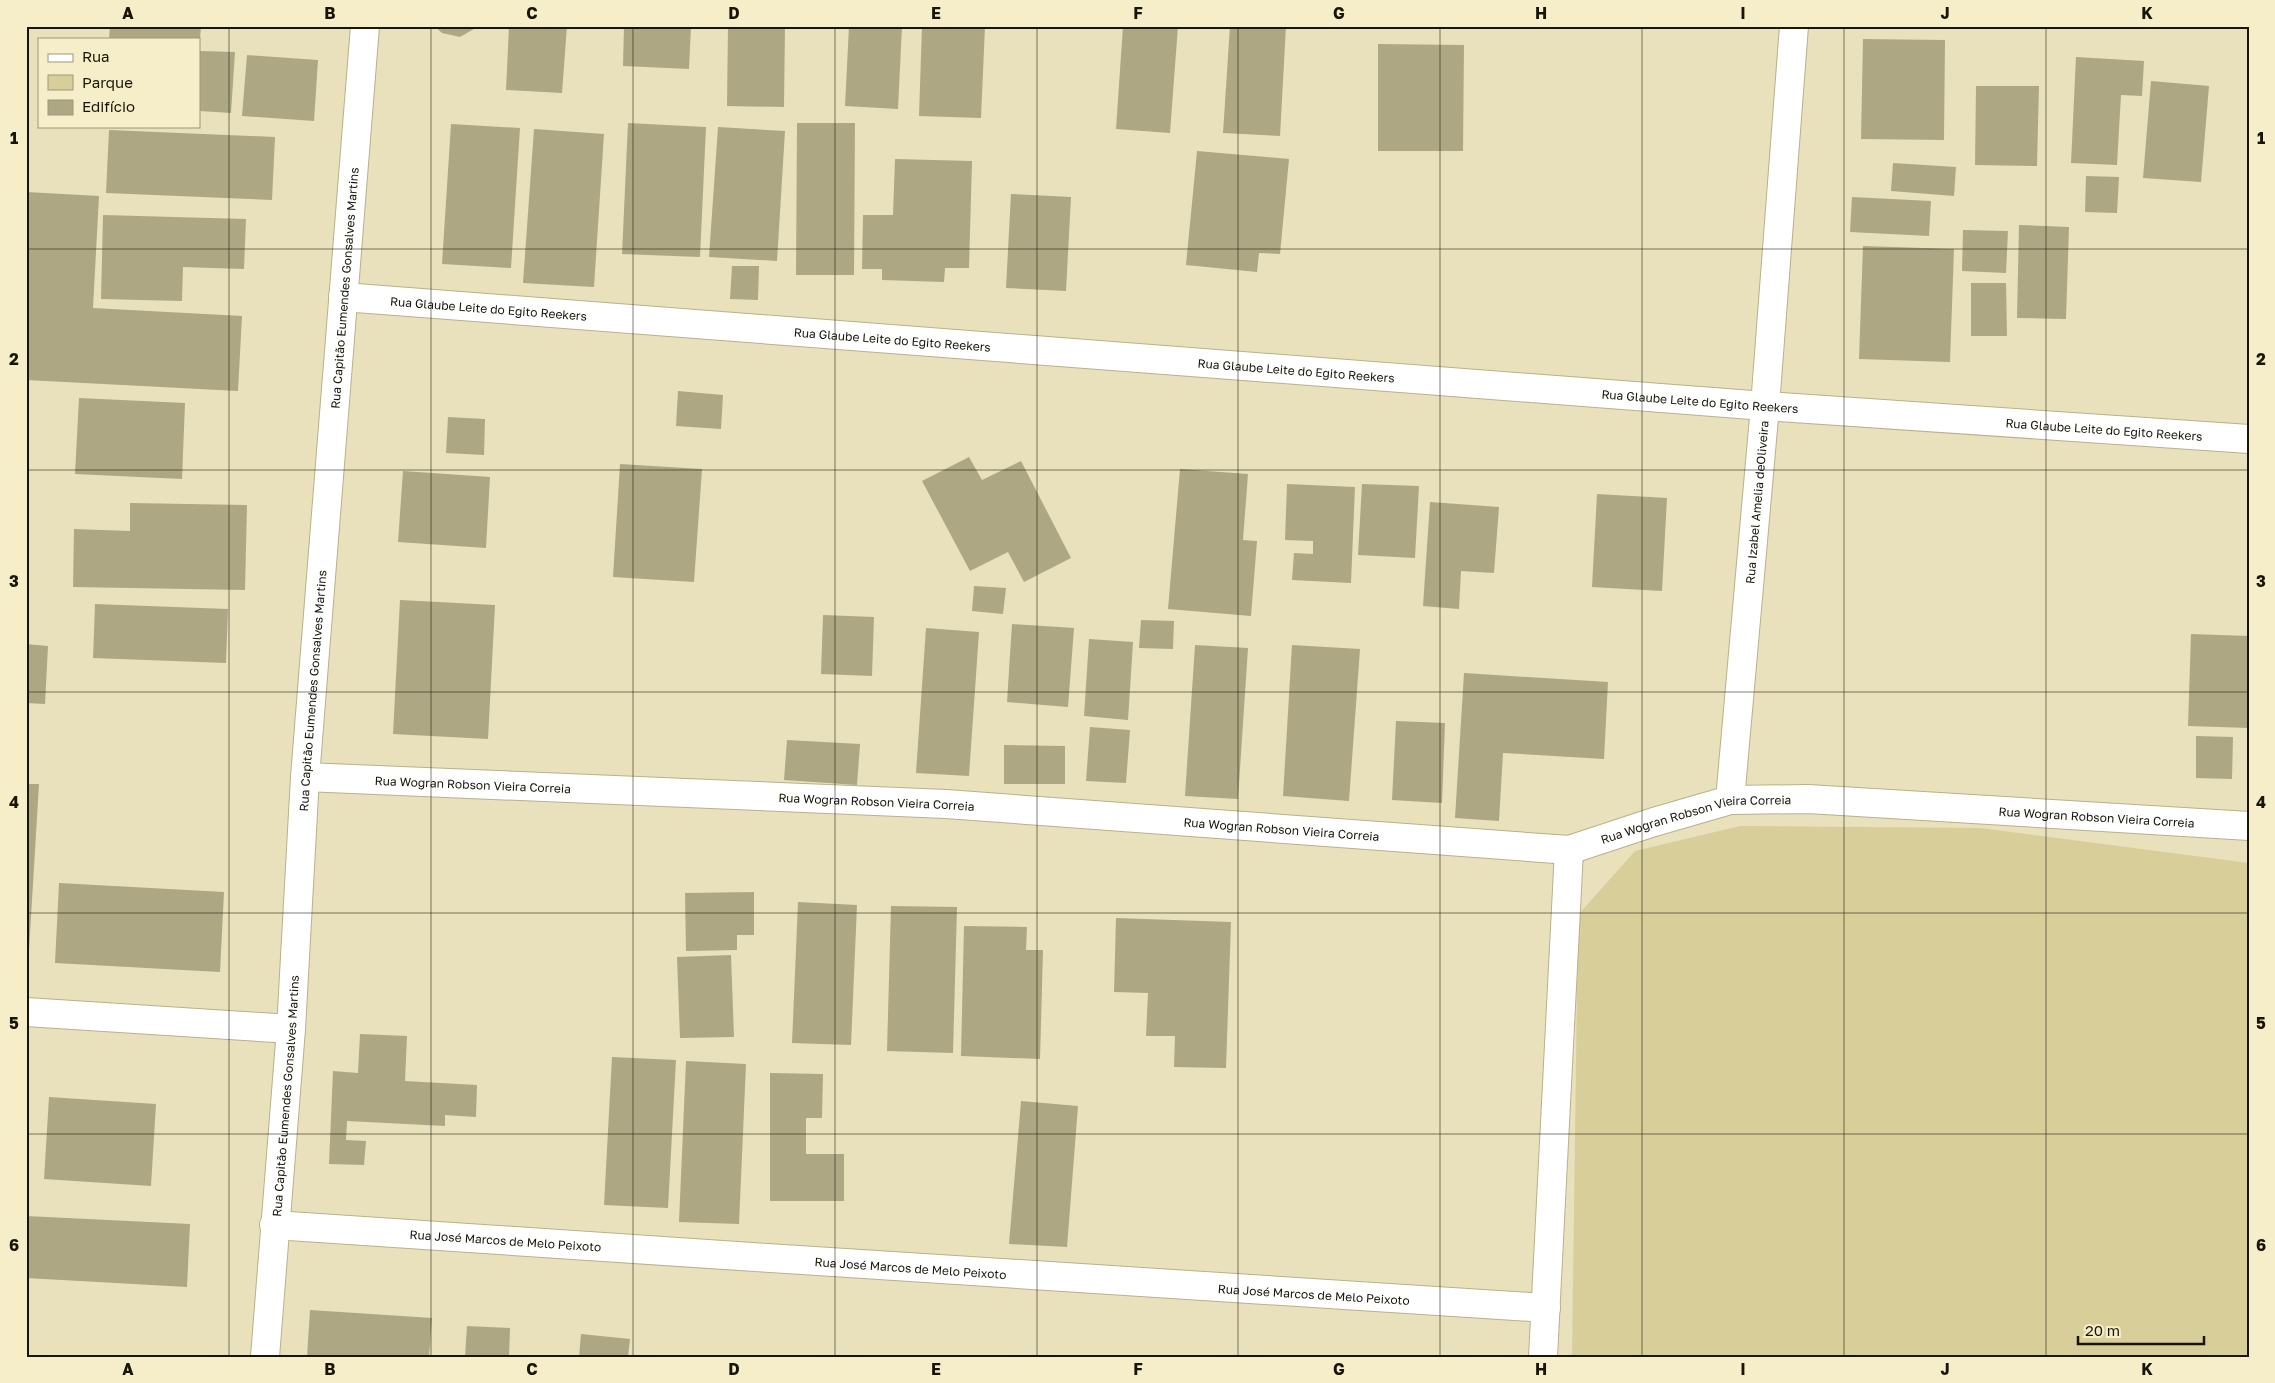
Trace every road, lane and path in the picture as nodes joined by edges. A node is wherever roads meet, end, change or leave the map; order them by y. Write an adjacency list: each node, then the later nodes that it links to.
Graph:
1 (365, 26): 3 (street, Rua Capitão Eumendes Gonsalves Martins)
2 (1794, 26): 4 (street, Rua Izabel Amelia deOliveira)
3 (343, 297): 4 (street, Rua Glaube Leite do Egito Reekers); 6 (street, Rua Capitão Eumendes Gonsalves Martins)
4 (1765, 406): 5 (street, Rua Glaube Leite do Egito Reekers); 7 (street, Rua Izabel Amelia deOliveira)
5 (2249, 439)
6 (306, 777): 9 (street, Rua Wogran Robson Vieira Correia); 11 (street, Rua Capitão Eumendes Gonsalves Martins)
7 (1730, 800): 8 (street, Rua Wogran Robson Vieira Correia); 9 (street, Rua Wogran Robson Vieira Correia)
8 (2249, 826)
9 (1568, 850): 13 (street)
10 (26, 1012): 11 (street)
11 (291, 1029): 12 (street, Rua Capitão Eumendes Gonsalves Martins)
12 (274, 1225): 13 (street, Rua José Marcos de Melo Peixoto); 14 (street, Rua Capitão Eumendes Gonsalves Martins)
13 (1546, 1308): 15 (street)
14 (265, 1357)
15 (1543, 1357)

